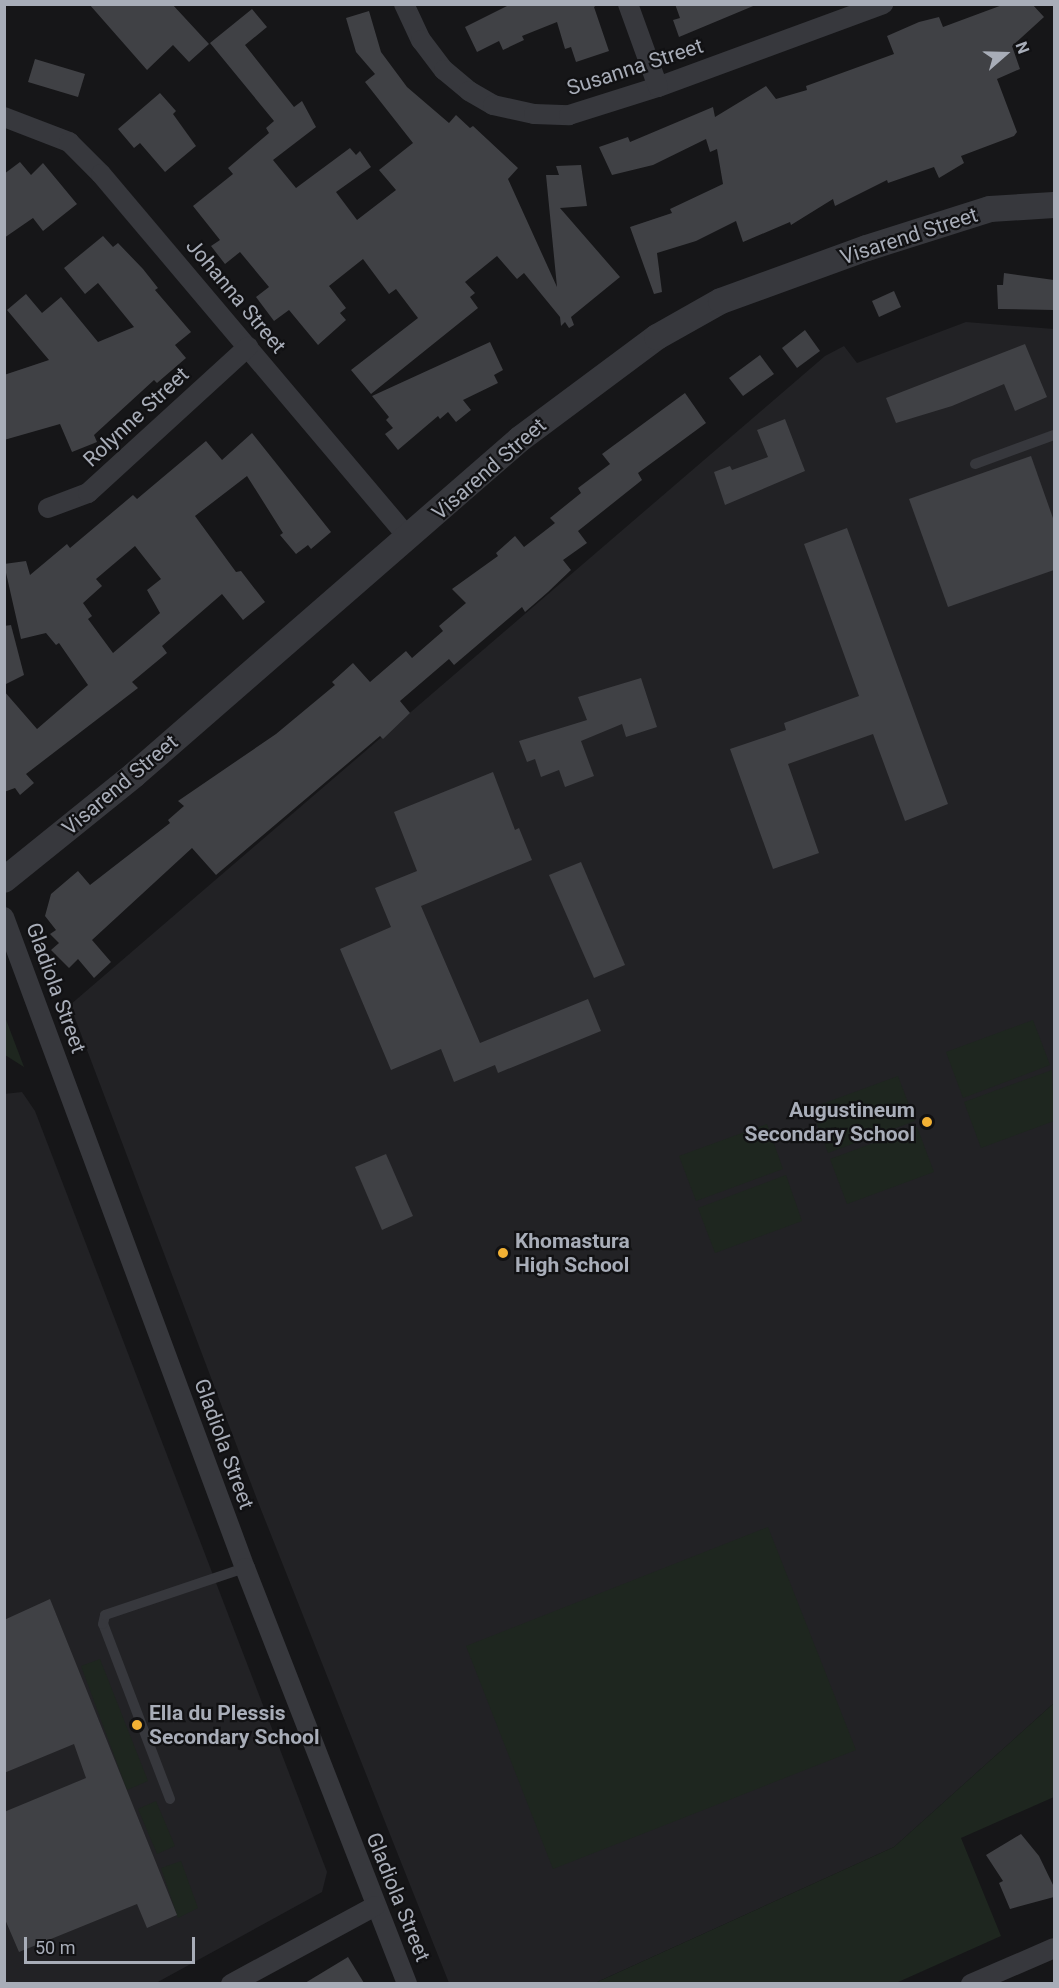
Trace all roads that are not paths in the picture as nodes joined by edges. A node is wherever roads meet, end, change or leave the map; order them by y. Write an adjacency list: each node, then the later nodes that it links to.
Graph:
1 (404, 4): 5 (street, Susanna Street)
2 (628, 4): 5 (street)
3 (883, 4): 4 (street, Susanna Street)
4 (849, 10): 5 (street, Susanna Street)
5 (658, 87)
6 (4, 117): 8 (street, Johanna Street)
7 (1054, 204): 12 (street, Visarend Street)
8 (248, 347): 11 (street, Rolynne Street); 12 (street, Johanna Street)
9 (1054, 435): 10 (lane)
10 (975, 464)
11 (48, 508)
12 (409, 538): 13 (street, Visarend Street)
13 (4, 880)
14 (4, 917): 15 (street, Gladiola Street)
15 (245, 1568): 16 (lane); 17 (street, Gladiola Street)
16 (170, 1799)
17 (375, 1906): 19 (street); 20 (street, Gladiola Street)
18 (1054, 1948): 21 (street)
19 (231, 1983)
20 (407, 1983)
21 (971, 1983)

